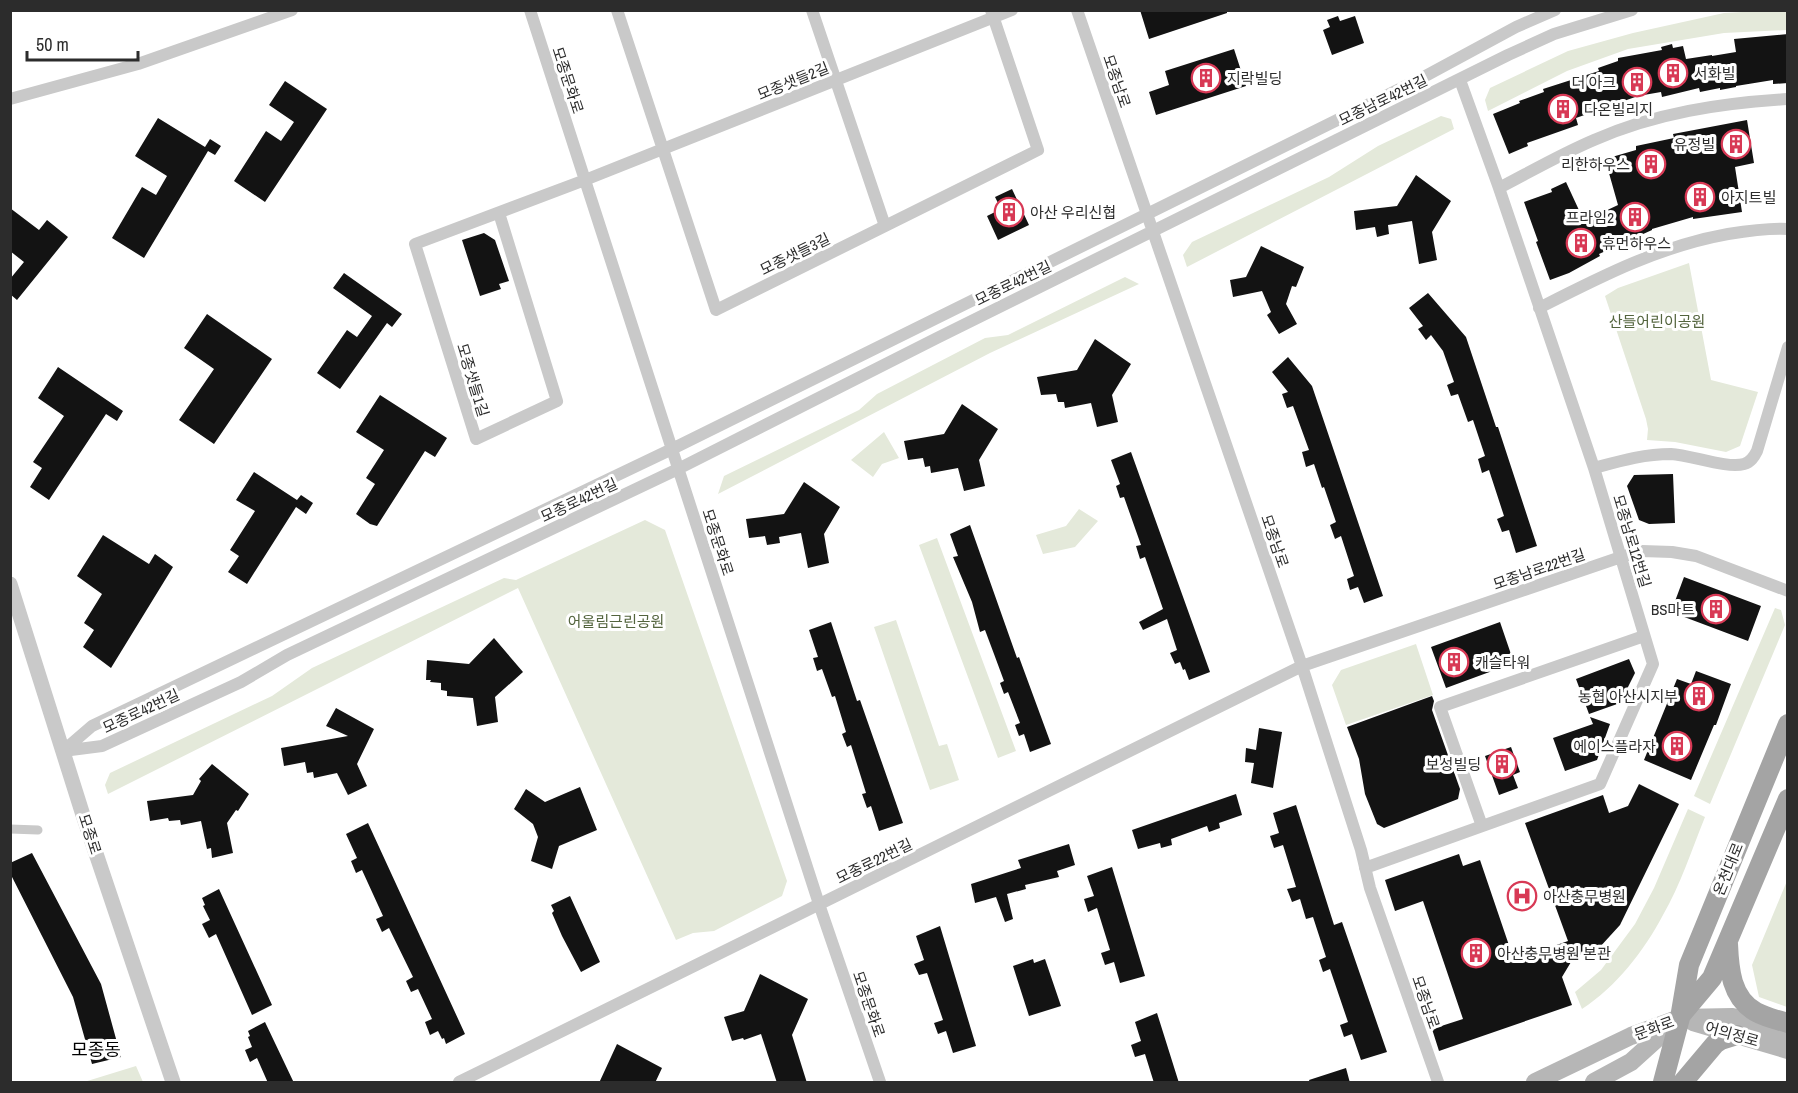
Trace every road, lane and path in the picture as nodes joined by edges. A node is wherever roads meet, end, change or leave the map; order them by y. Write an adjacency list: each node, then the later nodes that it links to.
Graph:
1 (292, 10): 12 (street)
2 (530, 10): 15 (street, 모종문화로)
3 (617, 10): 14 (street, 모종샛들3길)
4 (812, 10): 11 (street)
5 (1012, 10): 9 (street, 모종샛들2길)
6 (1077, 10): 18 (street, 모종남로)
7 (1555, 10): 18 (street, 모종남로42번길)
8 (1632, 10): 10 (street, 모종남로42번길)
9 (992, 14): 11 (street, 모종샛들2길); 19 (street, 모종샛들3길)
10 (1460, 80): 16 (street); 21 (street, 모종남로42번길)
11 (836, 81): 14 (street, 모종샛들2길); 19 (street)
12 (10, 99)
13 (1788, 99): 16 (street)
14 (663, 149): 15 (street, 모종샛들2길); 19 (street, 모종샛들3길)
15 (585, 180): 17 (street, 모종샛들1길); 24 (street, 모종문화로)
16 (1499, 188): 22 (street, 모종남로12번길)
17 (499, 213): 17 (street, 모종샛들1길)
18 (1147, 214): 21 (street, 모종남로); 24 (street, 모종로42번길)
19 (885, 226)
20 (1788, 229): 22 (street)
21 (1153, 231): 26 (street, 모종로42번길); 31 (street, 모종남로)
22 (1539, 308): 25 (street, 모종남로12번길)
23 (1788, 347): 25 (street)
24 (672, 449): 26 (street, 모종문화로); 33 (street, 모종로42번길)
25 (1594, 468): 27 (street, 모종남로12번길)
26 (678, 469): 33 (street, 모종로42번길); 39 (street, 모종문화로)
27 (1621, 556): 29 (street, 모종남로22번길); 30 (street, 모종남로12번길); 31 (street, 모종남로22번길)
28 (10, 584): 33 (street, 모종로)
29 (1788, 591)
30 (1644, 636): 35 (street, 모종남로12번길); 35 (street)
31 (1302, 666): 38 (street, 모종남로); 39 (street, 모종로22번길)
32 (1788, 724): 41 (main road, 온천대로)
33 (63, 751): 46 (street, 모종로)
34 (1788, 799): 40 (main road, 온천대로)
35 (1482, 826): 38 (street, 모종남로12번길)
36 (10, 829): 37 (street)
37 (39, 830)
38 (1365, 868): 49 (street, 모종남로)
39 (819, 904): 47 (street, 모종로22번길); 48 (street, 모종문화로)
40 (1727, 941): 41 (main road, 온천대로); 42 (main road)
41 (1680, 1018): 43 (main road, 어의정로); 44 (main road, 어의정로); 50 (main road, 문화로); 51 (main road, 문화로); 52 (main road, 온천대로)
42 (1788, 1023)
43 (1788, 1034)
44 (1737, 1035): 45 (main road, 어의정로); 53 (main road)
45 (1788, 1050)
46 (173, 1083)
47 (459, 1083)
48 (879, 1083)
49 (1438, 1083)
50 (1535, 1083)
51 (1594, 1083)
52 (1663, 1083)
53 (1683, 1083)

